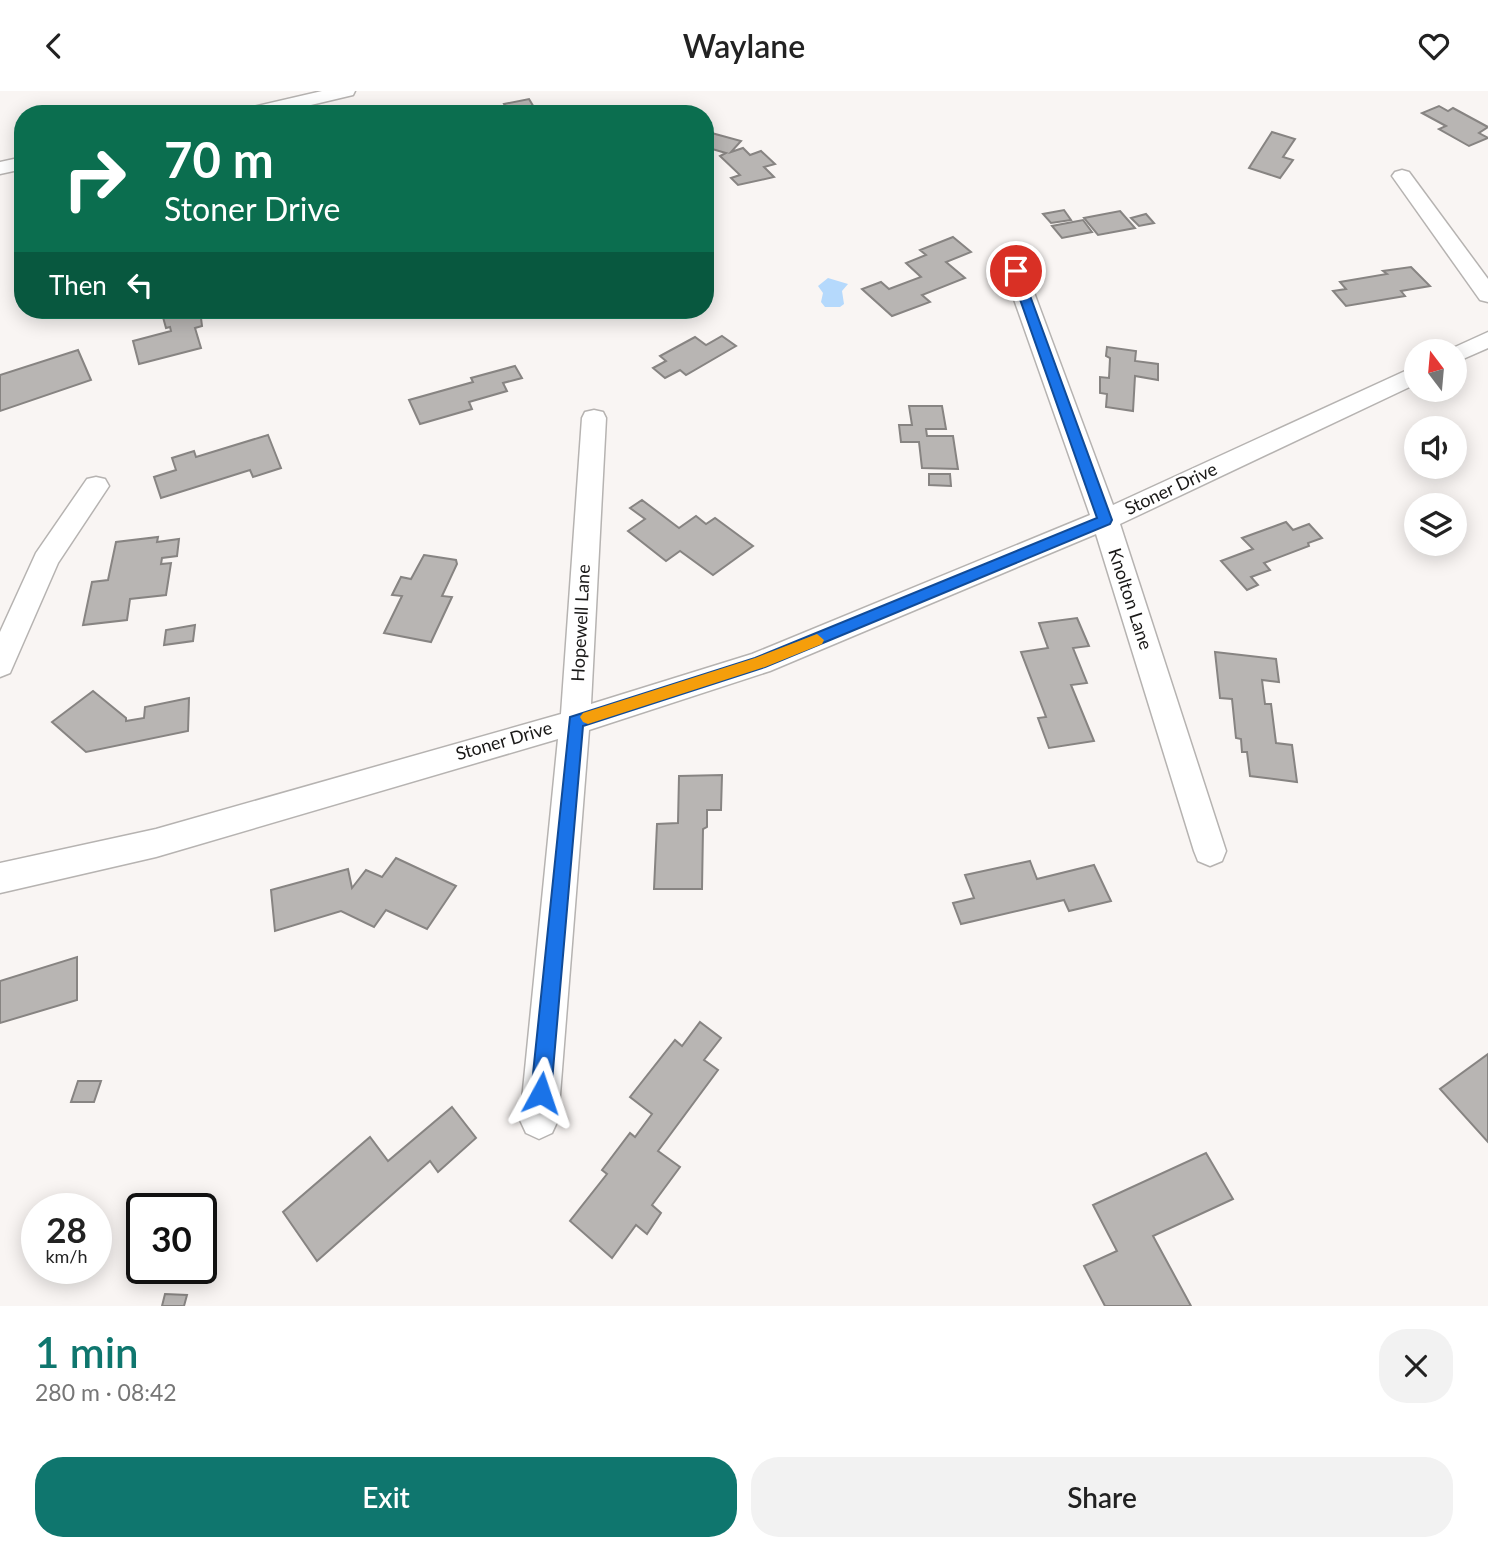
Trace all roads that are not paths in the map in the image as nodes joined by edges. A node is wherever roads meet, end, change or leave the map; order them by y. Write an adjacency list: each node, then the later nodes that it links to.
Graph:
1 (346, 91): 2 (street)
2 (286, 105)
3 (1402, 176): 5 (street)
4 (1016, 271): 11 (street, Knolton Lane)
5 (1488, 295)
6 (1488, 339): 7 (street)
7 (1467, 349)
8 (1404, 380): 11 (street, Stoner Drive)
9 (594, 418): 13 (street, Hopewell Lane)
10 (96, 486): 12 (street)
11 (1105, 520): 13 (street, Stoner Drive); 14 (street, Knolton Lane)
12 (0, 665)
13 (575, 722): 15 (street, Stoner Drive); 16 (street, Hopewell Lane)
14 (1210, 851)
15 (0, 879)
16 (539, 1120)

